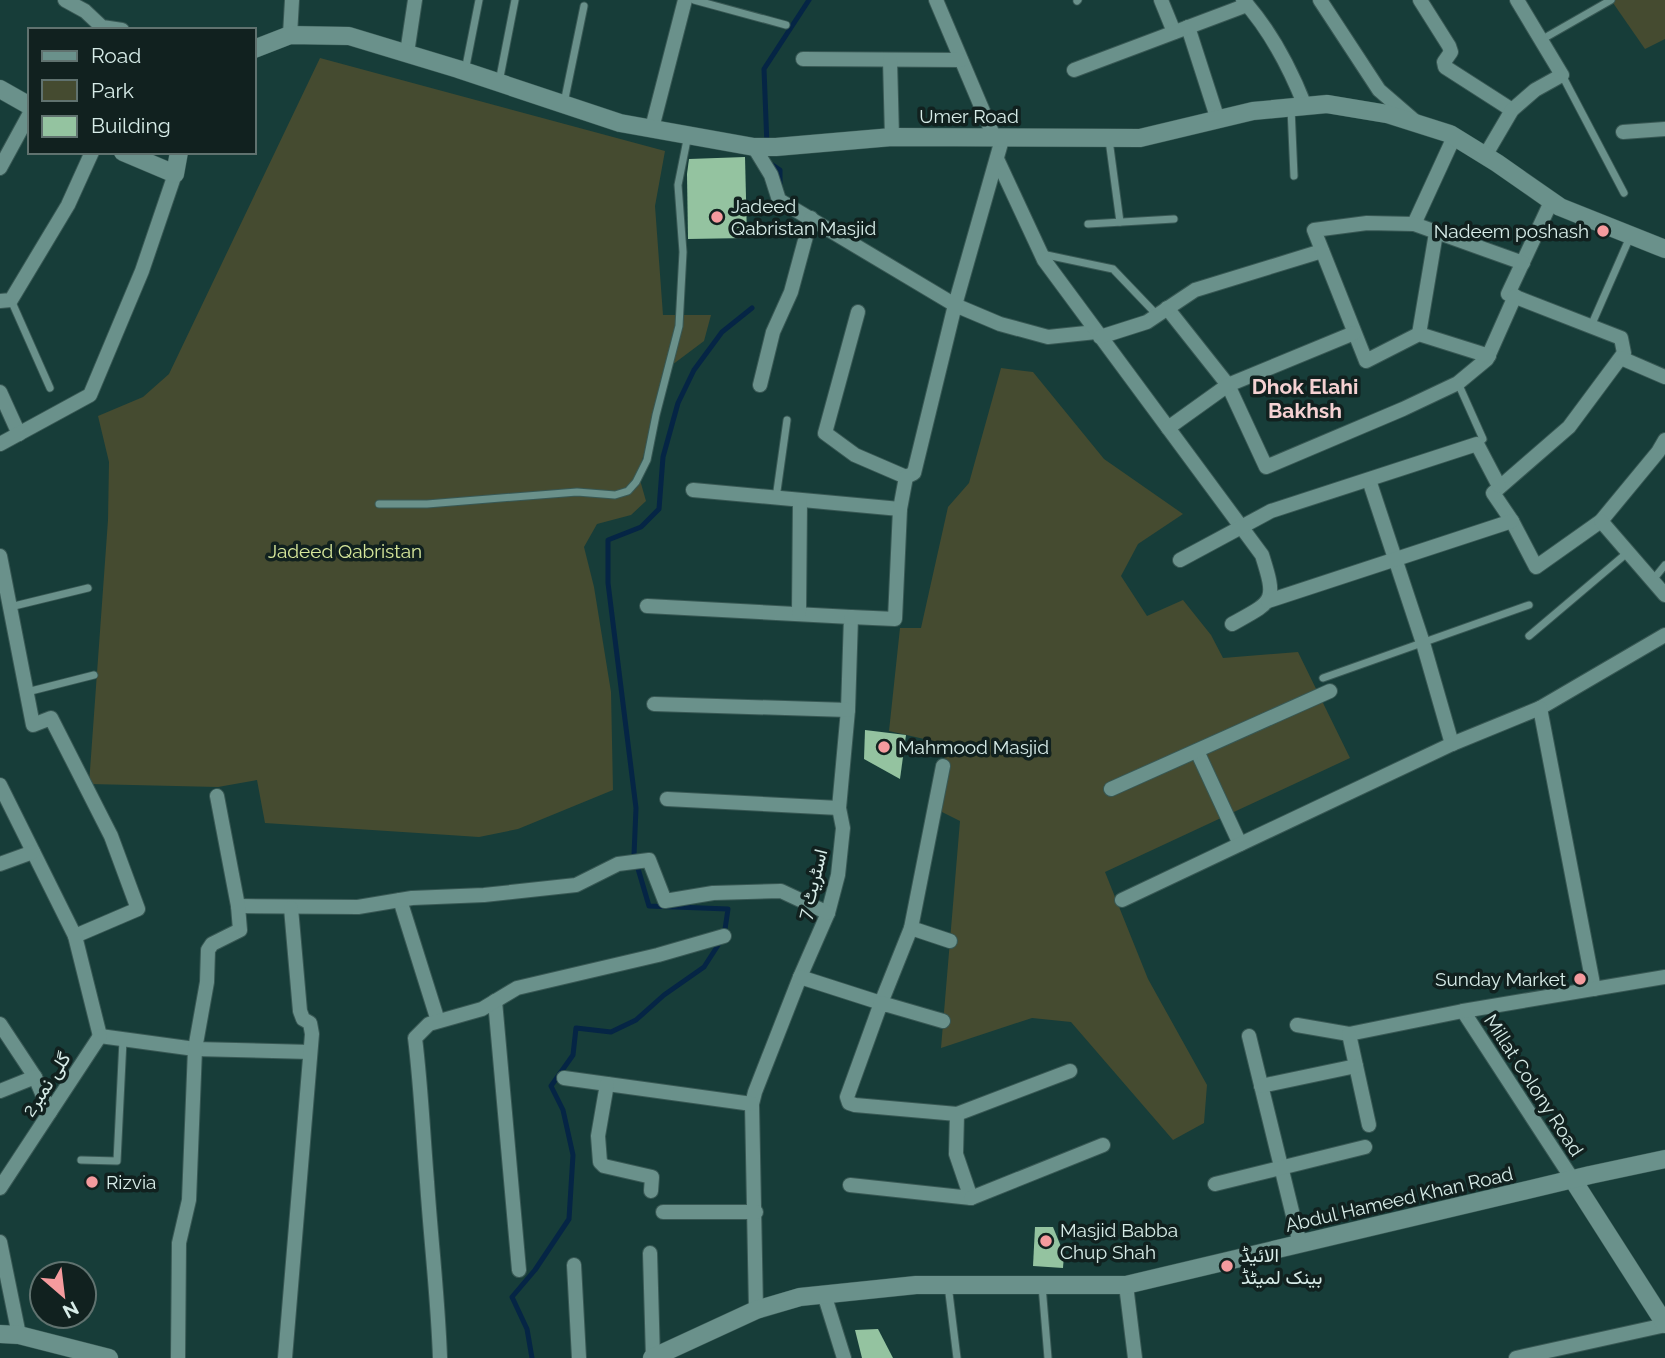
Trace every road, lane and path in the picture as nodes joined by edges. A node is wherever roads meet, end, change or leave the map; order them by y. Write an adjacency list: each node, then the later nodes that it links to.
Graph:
1 (65, 0): 17 (street)
2 (292, 0): 19 (street)
3 (415, 0): 22 (street)
4 (479, 0): 27 (lane)
5 (515, 0): 29 (lane)
6 (685, 0): 38 (street)
7 (694, 0): 16 (lane)
8 (936, 0): 25 (street)
9 (1161, 0): 18 (street)
10 (1320, 0): 37 (street)
11 (1420, 0): 34 (street)
12 (1517, 0): 20 (street)
13 (1611, 1): 20 (lane)
14 (1245, 2): 18 (street); 33 (street)
15 (584, 6): 31 (lane)
16 (786, 25)
17 (109, 28)
18 (1181, 30): 26 (street); 36 (street)
19 (290, 35): 21 (street, Umer Road); 22 (street, Umer Road)
20 (1541, 40): 28 (street)
21 (256, 48)
22 (407, 53): 27 (street, Umer Road)
23 (803, 59): 24 (street)
24 (890, 60): 25 (street); 44 (street)
25 (961, 60): 42 (street)
26 (1074, 70)
27 (465, 71): 29 (street, Umer Road)
28 (1562, 75): 34 (street); 55 (lane)
29 (499, 82): 31 (street, Umer Road)
30 (0, 89): 32 (street)
31 (564, 104): 38 (street, Umer Road)
32 (28, 105)
33 (1298, 107): 36 (street, Umer Road); 37 (street, Umer Road); 54 (lane)
34 (1513, 110): 50 (street)
35 (28, 117): 52 (street)
36 (1218, 120): 45 (street, Umer Road)
37 (1418, 124): 43 (street, Umer Road)
38 (652, 128): 41 (street, Umer Road)
39 (1664, 128): 40 (street)
40 (1623, 132)
41 (688, 134): 46 (street, Umer Road); 97 (lane)
42 (999, 136): 44 (street, Umer Road); 45 (street, Umer Road); 51 (street)
43 (1454, 136): 50 (street, Umer Road); 61 (street)
44 (892, 137): 46 (street, Umer Road)
45 (1109, 138): 59 (lane)
46 (754, 146): 57 (street)
47 (91, 154): 69 (street)
48 (128, 154): 53 (street)
49 (179, 154): 53 (street)
50 (1485, 156): 56 (street, Umer Road)
51 (998, 159): 66 (street); 70 (street)
52 (0, 168)
53 (175, 174): 87 (street)
54 (1294, 176)
55 (1624, 194)
56 (1551, 202): 63 (street, Umer Road); 67 (street)
57 (811, 218): 70 (street); 81 (street)
58 (1174, 219): 59 (lane)
59 (1120, 222): 60 (lane)
60 (1088, 224)
61 (1414, 224): 62 (street); 65 (street)
62 (1436, 233): 67 (street); 76 (street)
63 (1631, 235): 64 (street, Umer Road); 73 (lane)
64 (1665, 249)
65 (1322, 251): 71 (street); 74 (street)
66 (1041, 254): 71 (lane); 75 (street)
67 (1522, 263): 68 (street)
68 (1515, 296): 73 (street); 77 (street)
69 (6, 300): 83 (lane)
70 (956, 305): 75 (street); 91 (street)
71 (1162, 311): 75 (street); 82 (street)
72 (858, 312): 91 (street)
73 (1591, 326): 78 (street)
74 (1354, 333): 76 (street); 82 (street)
75 (1098, 334): 86 (street)
76 (1419, 334): 77 (street)
77 (1489, 355): 80 (street)
78 (1621, 358): 79 (street); 93 (street)
79 (1665, 377)
80 (1458, 383): 82 (street); 90 (lane)
81 (760, 385)
82 (1228, 385): 86 (street)
83 (50, 388)
84 (0, 392): 87 (street)
85 (788, 420): 95 (lane)
86 (1168, 428): 101 (street)
87 (19, 433): 89 (street)
88 (1665, 440): 100 (street)
89 (0, 444)
90 (1477, 444): 92 (street); 93 (street)
91 (906, 477): 98 (street)
92 (1369, 480): 101 (street); 104 (street)
93 (1499, 486): 99 (street)
94 (693, 490): 95 (street)
95 (776, 498): 96 (street)
96 (800, 501): 98 (street); 114 (street)
97 (379, 504)
98 (900, 509): 115 (street)
99 (1512, 521): 100 (street); 104 (street)
100 (1601, 521): 102 (street)
101 (1242, 527): 105 (street); 110 (street)
102 (1627, 553): 107 (street); 118 (lane)
103 (0, 556): 113 (street)
104 (1395, 559): 110 (street); 119 (street)
105 (1180, 560)
106 (1665, 565): 107 (lane)
107 (1652, 581): 109 (street)
108 (88, 588): 113 (lane)
109 (1665, 595)
110 (1268, 601): 116 (street)
111 (1529, 605): 119 (lane)
112 (648, 606): 114 (street)
113 (10, 607): 123 (street)
114 (799, 613): 115 (street)
115 (851, 617): 126 (street, اسٹریٹ 7)
116 (1232, 624)
117 (1665, 635): 125 (street)
118 (1529, 636)
119 (1423, 643): 121 (lane); 127 (street)
120 (94, 675): 123 (lane)
121 (1323, 678)
122 (1330, 691): 128 (street)
123 (26, 693): 144 (street)
124 (654, 704): 126 (street)
125 (1540, 708): 127 (street); 149 (street)
126 (848, 710): 134 (street, اسٹریٹ 7)
127 (1452, 744): 135 (street)
128 (1197, 751): 131 (street); 135 (street)
129 (943, 766): 143 (street)
130 (0, 785): 136 (street)
131 (1111, 789)
132 (217, 796): 140 (street)
133 (667, 799): 134 (street)
134 (839, 808): 142 (street, اسٹریٹ 7)
135 (1240, 844): 139 (street)
136 (33, 852): 137 (street); 144 (street)
137 (0, 864)
138 (400, 900): 141 (street); 142 (street); 153 (street)
139 (1122, 900)
140 (238, 906): 141 (street); 161 (street)
141 (291, 908): 162 (street)
142 (828, 913): 147 (street, اسٹریٹ 7)
143 (911, 928): 146 (street); 151 (street)
144 (75, 936): 158 (street)
145 (724, 936): 150 (street)
146 (950, 941)
147 (800, 976): 151 (street); 170 (street, اسٹریٹ 7)
148 (1665, 977): 149 (street)
149 (1594, 989): 152 (street)
150 (495, 1001): 153 (street); 191 (street)
151 (881, 1003): 154 (street); 172 (street)
152 (1463, 1010): 157 (street); 179 (street, Millat Colony Road)
153 (438, 1021): 203 (street)
154 (943, 1021)
155 (0, 1024): 165 (street)
156 (1297, 1025): 157 (street)
157 (1349, 1034): 163 (street)
158 (100, 1036): 160 (street); 171 (street, گلی نمبر2)
159 (1249, 1036): 168 (street)
160 (123, 1040): 161 (street); 177 (lane)
161 (195, 1049): 162 (street); 201 (street)
162 (310, 1052): 202 (street)
163 (1356, 1066): 168 (street); 173 (street)
164 (1070, 1071): 172 (street)
165 (35, 1077): 169 (street); 171 (street)
166 (564, 1078): 167 (street)
167 (607, 1084): 170 (street); 183 (street)
168 (1261, 1086): 178 (street)
169 (0, 1091)
170 (752, 1104): 186 (street, اسٹریٹ 7)
171 (50, 1112): 182 (street, گلی نمبر2)
172 (957, 1114): 184 (street)
173 (1369, 1125)
174 (1103, 1145): 184 (street)
175 (1365, 1147): 178 (street)
176 (1665, 1159): 179 (street, Abdul Hameed Khan Road)
177 (81, 1160)
178 (1282, 1168): 180 (street); 188 (street)
179 (1573, 1180): 188 (street, Abdul Hameed Khan Road); 197 (street)
180 (1215, 1184)
181 (850, 1185): 184 (street)
182 (0, 1188)
183 (651, 1191)
184 (971, 1198)
185 (663, 1212): 186 (street)
186 (756, 1212): 196 (street, اسٹریٹ 7)
187 (0, 1242): 199 (street)
188 (1300, 1244): 194 (street, Abdul Hameed Khan Road)
189 (650, 1253): 205 (street)
190 (574, 1265): 204 (street)
191 (519, 1270)
192 (948, 1285): 193 (street, Abdul Hameed Khan Road); 195 (street, Abdul Hameed Khan Road); 207 (lane)
193 (1042, 1285): 194 (street, Abdul Hameed Khan Road); 208 (lane)
194 (1126, 1285): 209 (street)
195 (824, 1294): 196 (street, Abdul Hameed Khan Road); 206 (street)
196 (756, 1310): 205 (street, Abdul Hameed Khan Road)
197 (1665, 1324): 210 (street)
198 (0, 1334): 199 (street)
199 (19, 1335): 200 (street)
200 (109, 1358)
201 (178, 1358)
202 (285, 1358)
203 (440, 1358)
204 (579, 1358)
205 (653, 1358)
206 (844, 1358)
207 (957, 1358)
208 (1048, 1358)
209 (1135, 1358)
210 (1516, 1358)

